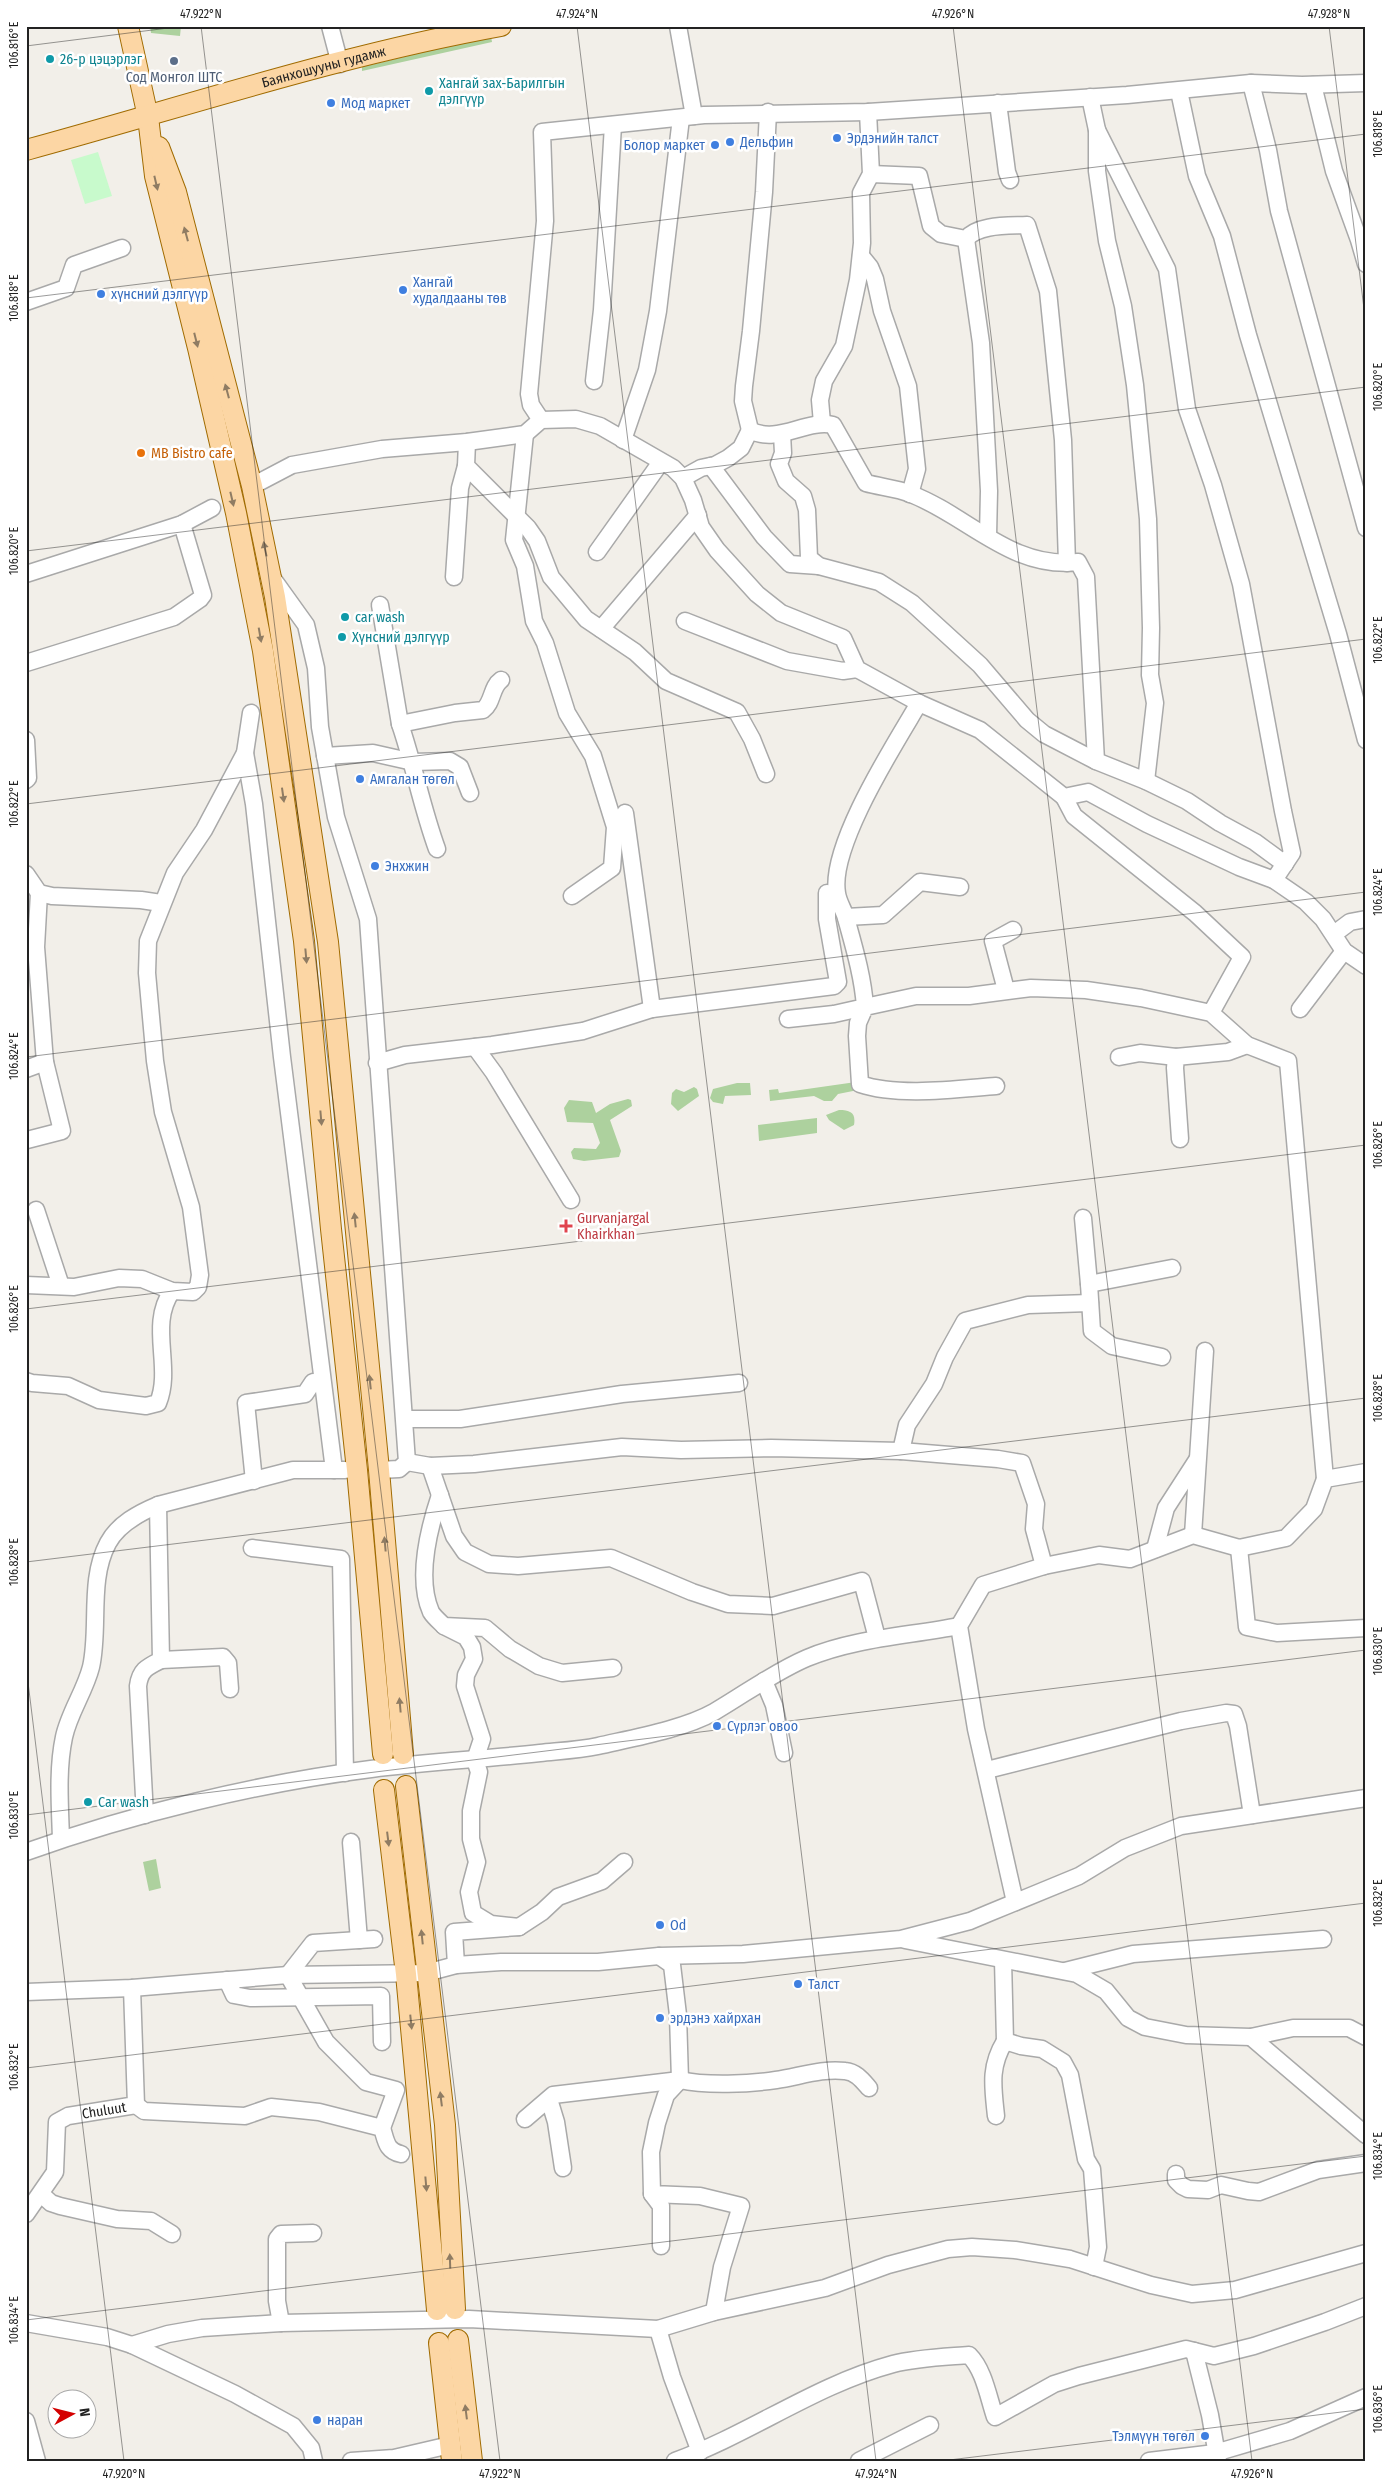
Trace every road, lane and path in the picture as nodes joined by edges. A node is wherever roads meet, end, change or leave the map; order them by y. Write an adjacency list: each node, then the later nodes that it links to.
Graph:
1 (128, 26): 15 (main road)
2 (330, 26): 6 (street)
3 (501, 26): 5 (main road, Баянхошууны гудамж)
4 (678, 26): 16 (street)
5 (457, 30): 6 (main road, Баянхошууны гудамж)
6 (340, 64): 15 (main road, Баянхошууны гудамж)
7 (1251, 82): 9 (street); 10 (street); 45 (street)
8 (1366, 83): 9 (street)
9 (1313, 85): 25 (street)
10 (1179, 91): 11 (street); 63 (street)
11 (1090, 97): 12 (street); 18 (street)
12 (998, 103): 14 (street); 21 (street)
13 (768, 112): 14 (street); 16 (street); 30 (street)
14 (868, 112): 20 (street)
15 (148, 117): 19 (main road, Баянхошууны гудамж); 39 (main road, one-way to 15); 126 (main road, one-way to 126)
16 (687, 117): 17 (street); 33 (street)
17 (613, 124): 27 (street); 28 (street)
18 (1096, 130): 70 (street); 75 (street)
19 (26, 150)
20 (871, 174): 22 (street); 24 (street)
21 (1010, 180)
22 (966, 239): 46 (street); 48 (street)
23 (122, 248): 26 (street)
24 (861, 256): 29 (street); 40 (street)
25 (1366, 264)
26 (26, 302)
27 (594, 381)
28 (541, 420): 31 (street); 33 (street)
29 (822, 423): 32 (street); 40 (street)
30 (750, 430): 32 (street); 37 (street)
31 (525, 434): 34 (street); 42 (street)
32 (782, 434): 49 (street)
33 (623, 440): 35 (street)
34 (467, 442): 36 (street); 39 (street)
35 (661, 462): 38 (street); 47 (street)
36 (466, 466): 42 (street); 52 (street)
37 (711, 466): 38 (street); 49 (street)
38 (683, 478): 43 (street)
39 (252, 486): 51 (main road, one-way to 39)
40 (910, 494): 46 (street)
41 (212, 508): 44 (street)
42 (516, 514): 55 (street); 81 (street)
43 (698, 515): 55 (street); 57 (street)
44 (182, 524): 50 (street); 56 (street)
45 (1366, 528)
46 (988, 536): 48 (street)
47 (597, 552)
48 (1067, 563): 66 (street)
49 (819, 566): 66 (street)
50 (26, 574)
51 (271, 578): 65 (street); 127 (main road, one-way to 51)
52 (454, 578)
53 (380, 606): 61 (street)
54 (685, 621): 57 (street)
55 (601, 629): 68 (street)
56 (26, 663)
57 (857, 668): 59 (street)
58 (501, 680): 61 (street)
59 (919, 703): 72 (street); 83 (street)
60 (251, 713): 64 (street)
61 (400, 724): 67 (street)
62 (26, 740): 69 (street)
63 (1366, 740)
64 (245, 753): 82 (street); 125 (street)
65 (325, 756): 67 (street); 101 (street)
66 (1096, 761): 70 (street)
67 (412, 762): 71 (street); 74 (street)
68 (766, 774)
69 (26, 780)
70 (1146, 781): 75 (street)
71 (470, 793)
72 (1064, 797): 77 (street); 94 (street)
73 (626, 814): 92 (street)
74 (437, 849)
75 (1285, 864): 77 (street)
76 (26, 874): 79 (street)
77 (1274, 880): 86 (street)
78 (960, 887): 83 (street)
79 (39, 893): 82 (street); 87 (street)
80 (827, 893): 92 (street)
81 (572, 896)
82 (161, 903): 113 (street)
83 (846, 917): 91 (street)
84 (1366, 919): 86 (street)
85 (1013, 930): 90 (street)
86 (1334, 934): 88 (street)
87 (31, 945): 100 (street)
88 (1344, 951): 89 (street); 93 (street)
89 (1366, 966)
90 (1006, 990): 91 (street); 94 (street)
91 (865, 1007): 95 (street); 103 (street)
92 (652, 1009): 97 (street)
93 (1300, 1009)
94 (1211, 1013): 96 (street)
95 (788, 1019)
96 (1247, 1045): 99 (street); 129 (street)
97 (475, 1047): 101 (street); 106 (street)
98 (1119, 1056): 99 (street)
99 (1176, 1057): 104 (street)
100 (45, 1062): 102 (street); 105 (street)
101 (377, 1063): 120 (street)
102 (26, 1069)
103 (996, 1086)
104 (1180, 1139)
105 (28, 1140)
106 (571, 1200)
107 (36, 1210): 112 (street)
108 (1083, 1218): 110 (street)
109 (1172, 1268): 110 (street)
110 (1089, 1284): 114 (street)
111 (26, 1285): 112 (street)
112 (61, 1286): 113 (street)
113 (172, 1291): 117 (street)
114 (1090, 1303): 116 (street); 121 (street)
115 (1205, 1351): 122 (street)
116 (1162, 1357)
117 (26, 1381)
118 (313, 1382): 130 (street)
119 (739, 1384): 120 (street)
120 (405, 1419): 123 (street)
121 (901, 1451): 124 (street); 137 (street)
122 (1198, 1459): 133 (street); 136 (street)
123 (407, 1462): 124 (street); 127 (street)
124 (430, 1466): 131 (street)
125 (334, 1470): 126 (street); 130 (street)
126 (357, 1470): 147 (main road)
127 (379, 1470): 148 (main road, one-way to 127)
128 (1366, 1472): 129 (street)
129 (1325, 1479): 135 (street)
130 (254, 1481): 132 (street)
131 (440, 1496): 138 (street); 141 (street)
132 (158, 1504): 142 (street); 157 (street)
133 (1193, 1535): 135 (street); 136 (street)
134 (252, 1548): 151 (street)
135 (1239, 1548): 140 (street)
136 (1155, 1549): 137 (street)
137 (1044, 1566): 139 (street)
138 (444, 1626): 143 (street); 149 (street)
139 (958, 1626): 141 (street); 150 (street)
140 (1366, 1628)
141 (877, 1638): 144 (street)
142 (162, 1660): 145 (street); 155 (street)
143 (613, 1668)
144 (764, 1681): 146 (street); 149 (street)
145 (230, 1689)
146 (784, 1753)
147 (383, 1754)
148 (403, 1754)
149 (475, 1760): 151 (street); 162 (street)
150 (987, 1770): 156 (street); 161 (street)
151 (345, 1773): 155 (street)
152 (406, 1786): 169 (main road, one-way to 152)
153 (384, 1790): 170 (main road, one-way to 170)
154 (1366, 1798): 156 (street)
155 (145, 1815): 157 (street)
156 (1252, 1815): 161 (street)
157 (61, 1839): 159 (street)
158 (351, 1842): 171 (street)
159 (26, 1852)
160 (624, 1862): 162 (street)
161 (1016, 1902): 163 (street)
162 (519, 1927): 167 (street)
163 (901, 1939): 165 (street); 166 (street)
164 (1323, 1939): 168 (street)
165 (659, 1956): 167 (street); 180 (street)
166 (1003, 1960): 168 (street); 178 (street)
167 (456, 1965): 169 (street)
168 (1065, 1971): 176 (street)
169 (426, 1973): 170 (street); 170 (main road, one-way to 169)
170 (406, 1974): 171 (street)
171 (288, 1975): 172 (street); 175 (street)
172 (227, 1980): 173 (street); 175 (street)
173 (132, 1988): 174 (street); 183 (street, Chuluut)
174 (26, 1992)
175 (300, 1998): 179 (street); 186 (street)
176 (1251, 2037): 177 (street); 187 (street)
177 (1366, 2037)
178 (1005, 2041): 184 (street); 199 (street)
179 (382, 2042)
180 (680, 2080): 181 (street); 182 (street); 193 (street)
181 (869, 2088)
182 (549, 2099): 185 (street); 190 (street)
183 (136, 2105): 186 (street); 192 (street, Chuluut)
184 (996, 2116)
185 (525, 2119)
186 (382, 2128): 188 (street)
187 (1366, 2135)
188 (401, 2154)
189 (1366, 2163): 191 (street)
190 (563, 2168)
191 (1176, 2174)
192 (41, 2194): 194 (street, Chuluut); 196 (street)
193 (652, 2194): 197 (street); 201 (street)
194 (26, 2214)
195 (313, 2233): 203 (street)
196 (172, 2234)
197 (661, 2246)
198 (1366, 2253): 199 (street)
199 (1094, 2267): 201 (street)
200 (1366, 2306): 206 (street)
201 (714, 2312): 204 (street)
202 (26, 2323): 205 (street)
203 (281, 2323): 204 (street); 205 (street)
204 (658, 2329): 210 (street)
205 (132, 2345): 214 (street)
206 (1194, 2351): 210 (street); 212 (street)
207 (1366, 2397): 212 (street)
208 (26, 2421): 213 (street)
209 (930, 2424): 218 (street)
210 (700, 2452): 217 (street)
211 (451, 2453): 215 (street); 216 (main road, one-way to 211)
212 (1216, 2457): 219 (street)
213 (38, 2461)
214 (314, 2461)
215 (351, 2461)
216 (472, 2461)
217 (675, 2461)
218 (859, 2461)
219 (1149, 2461)

